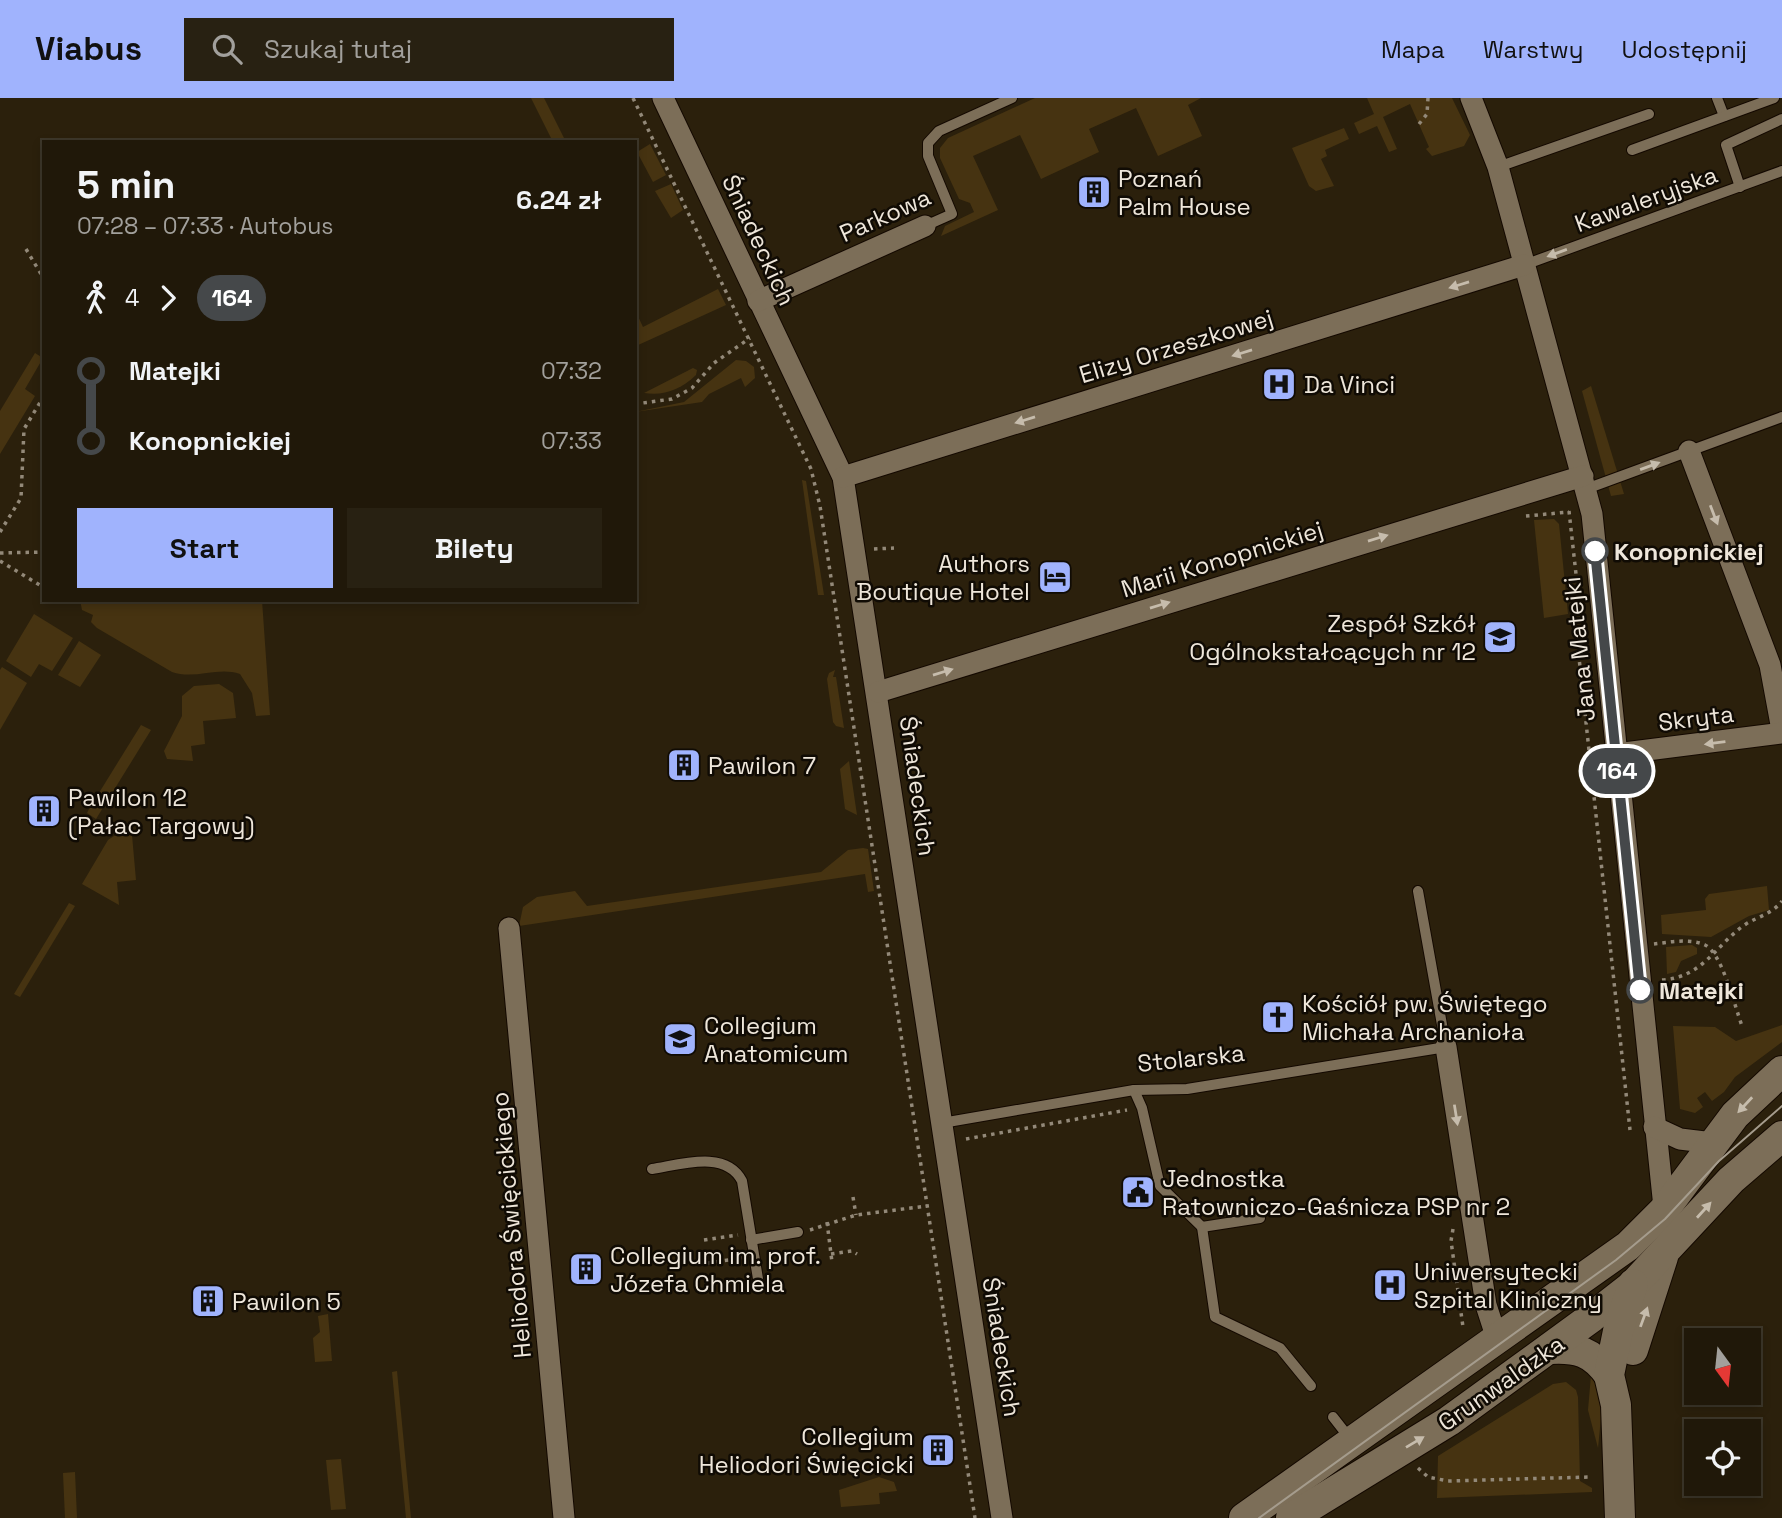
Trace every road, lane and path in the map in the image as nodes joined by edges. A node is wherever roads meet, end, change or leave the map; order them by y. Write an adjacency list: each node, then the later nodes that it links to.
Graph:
1 (633, 98): 21 (path)
2 (663, 98): 20 (street, Śniadeckich)
3 (1012, 98): 16 (lane, Parkowa)
4 (1428, 98): 11 (path)
5 (1471, 98): 13 (street, Jana Matejki)
6 (1717, 98): 9 (lane)
7 (1774, 98): 9 (lane)
8 (1649, 114): 13 (lane)
9 (1724, 116): 12 (lane)
10 (1782, 119): 15 (lane)
11 (1419, 124)
12 (1632, 150)
13 (1497, 167): 18 (street, Jana Matejki)
14 (1782, 172): 15 (lane, Kawaleryjska)
15 (1740, 187): 18 (lane, Kawaleryjska, one-way to 18)
16 (925, 226): 20 (street, Parkowa)
17 (26, 249): 19 (path)
18 (1524, 265): 26 (street, Elizy Orzeszkowej, one-way to 26); 28 (street, Jana Matejki)
19 (42, 276)
20 (758, 302): 26 (street, Śniadeckich)
21 (749, 338): 23 (path); 62 (path)
22 (42, 399): 31 (path)
23 (637, 404)
24 (1782, 417): 25 (lane)
25 (1689, 451): 28 (lane, one-way to 25); 39 (street, Skryta, one-way to 39)
26 (842, 477): 38 (street, Śniadeckich)
27 (1562, 482): 28 (street, Marii Konopnickiej); 29 (path); 38 (street, Marii Konopnickiej, one-way to 27)
28 (1584, 482): 40 (street, Jana Matejki)
29 (1569, 512): 30 (path); 54 (path)
30 (1524, 516)
31 (0, 532)
32 (894, 548): 33 (path)
33 (873, 549)
34 (42, 552): 35 (path)
35 (0, 553)
36 (0, 561): 37 (path)
37 (42, 586)
38 (878, 692): 52 (street, Śniadeckich)
39 (1782, 731): 40 (street, Skryta, one-way to 40)
40 (1616, 754): 44 (street, Jana Matejki)
41 (1418, 891): 48 (lane)
42 (1782, 901): 45 (path)
43 (509, 928): 90 (street, Heliodora Święcickiego)
44 (1635, 946): 45 (path); 53 (street, Jana Matejki)
45 (1716, 955): 46 (path); 47 (path)
46 (1662, 980)
47 (1742, 1026)
48 (1446, 1047): 50 (lane, Stolarska); 81 (street, one-way to 81)
49 (1782, 1071): 57 (street, Grunwaldzka, one-way to 57)
50 (1134, 1090): 51 (lane); 52 (lane, Stolarska)
51 (1142, 1108): 56 (path); 67 (lane)
52 (952, 1121): 56 (path); 92 (street, Śniadeckich)
53 (1654, 1127): 57 (street); 63 (street, Jana Matejki)
54 (1630, 1130)
55 (1782, 1136): 59 (street, Grunwaldzka)
56 (966, 1139): 58 (path)
57 (1713, 1143): 59 (street); 63 (street, Grunwaldzka)
58 (965, 1147)
59 (1745, 1167): 74 (street, Grunwaldzka, one-way to 59)
60 (652, 1169): 70 (lane)
61 (853, 1197): 64 (path)
62 (927, 1206): 64 (path); 91 (path)
63 (1664, 1210): 74 (street, Jana Matejki); 78 (street); 81 (street, Grunwaldzka)
64 (856, 1215): 66 (path)
65 (1260, 1218): 67 (lane)
66 (827, 1222): 69 (path); 72 (path)
67 (1202, 1227): 84 (lane)
68 (1453, 1228): 80 (path)
69 (798, 1232): 70 (lane)
70 (751, 1236): 71 (path); 75 (lane)
71 (704, 1240)
72 (831, 1254): 73 (path); 76 (path)
73 (857, 1254)
74 (1664, 1254): 78 (street, Grunwaldzka); 85 (street, one-way to 74)
75 (754, 1256): 77 (path); 79 (lane)
76 (832, 1262)
77 (708, 1264)
78 (1633, 1284): 82 (street, Grunwaldzka); 83 (street)
79 (759, 1285)
80 (1463, 1327)
81 (1497, 1339): 87 (street, Grunwaldzka); 94 (lane, Grunwaldzka)
82 (1549, 1349): 83 (street); 95 (street, Grunwaldzka, one-way to 82)
83 (1609, 1375): 85 (street)
84 (1311, 1386)
85 (1616, 1405): 96 (street)
86 (1333, 1417): 87 (lane)
87 (1353, 1442): 93 (street, Grunwaldzka)
88 (1411, 1462): 89 (path)
89 (1590, 1477)
90 (564, 1518)
91 (975, 1518)
92 (1002, 1518)
93 (1244, 1518)
94 (1265, 1518)
95 (1291, 1518)
96 (1620, 1518)

